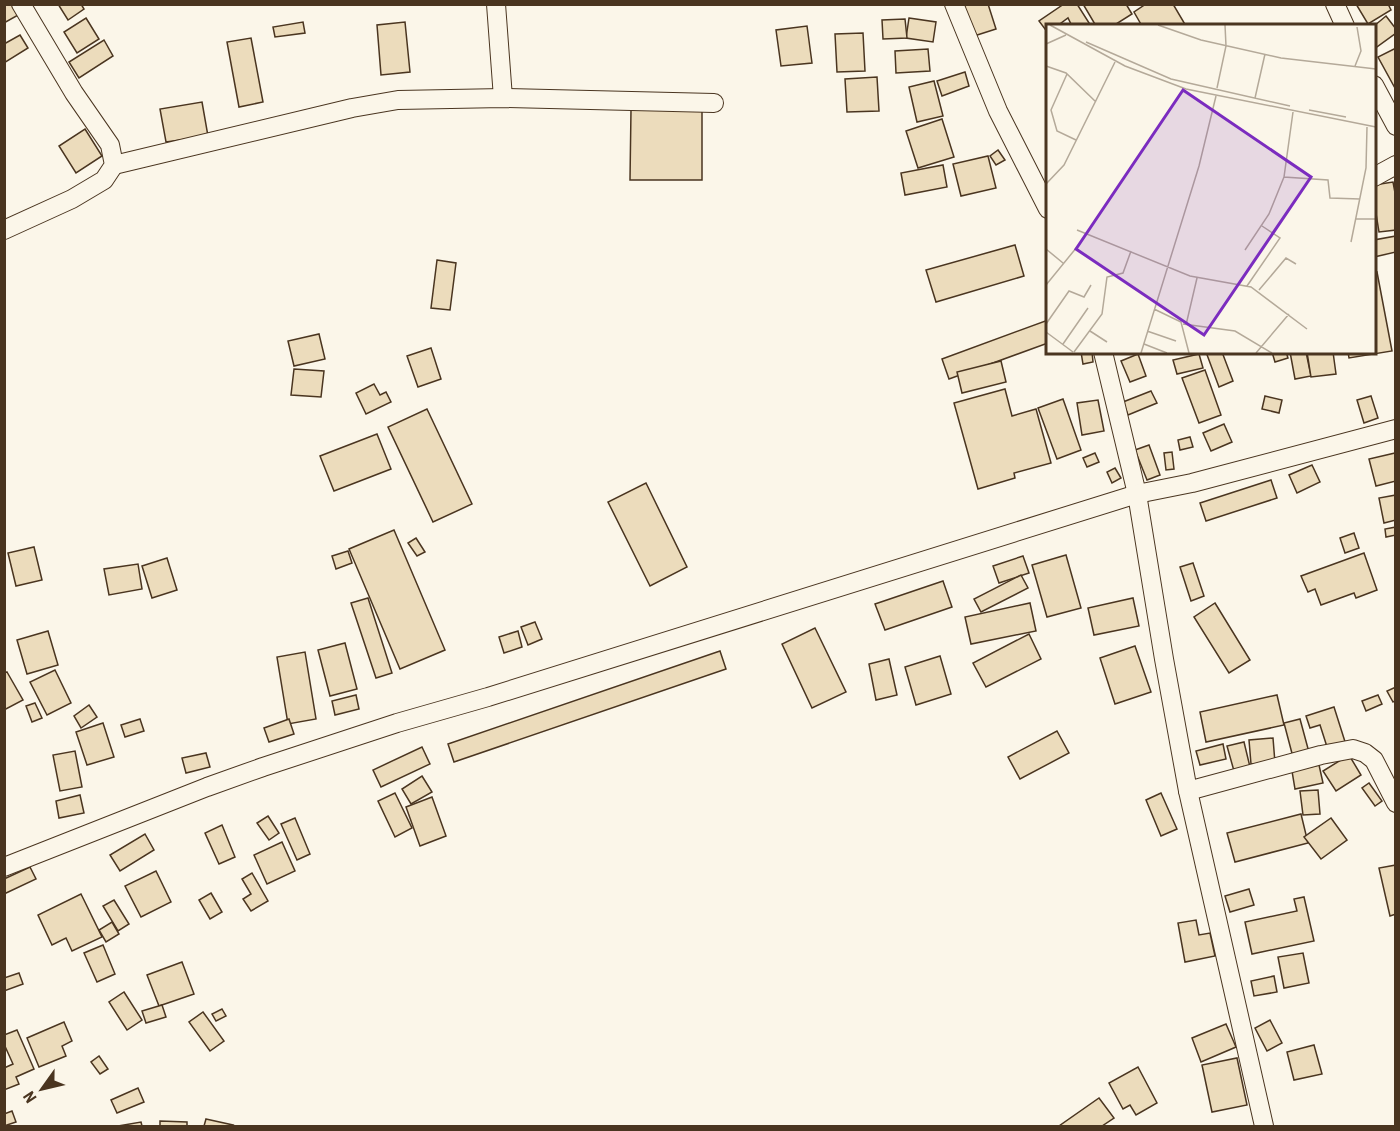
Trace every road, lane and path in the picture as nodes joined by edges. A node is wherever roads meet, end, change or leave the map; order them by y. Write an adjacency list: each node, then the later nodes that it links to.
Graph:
1 (21, 4): 10 (street)
2 (496, 4): 7 (street)
3 (954, 4): 13 (street)
4 (1335, 4): 5 (street)
5 (1344, 24)
6 (1376, 89): 9 (street)
7 (503, 98): 8 (street); 10 (street)
8 (714, 103)
9 (1395, 126)
10 (114, 165): 14 (street)
11 (1395, 165): 12 (street)
12 (1376, 176)
13 (1046, 207)
14 (4, 230)
15 (1103, 354): 17 (street)
16 (1395, 429): 17 (street)
17 (1137, 494): 18 (street); 20 (street)
18 (1188, 791): 19 (street); 21 (street)
19 (1395, 803)
20 (4, 867)
21 (1264, 1126)

